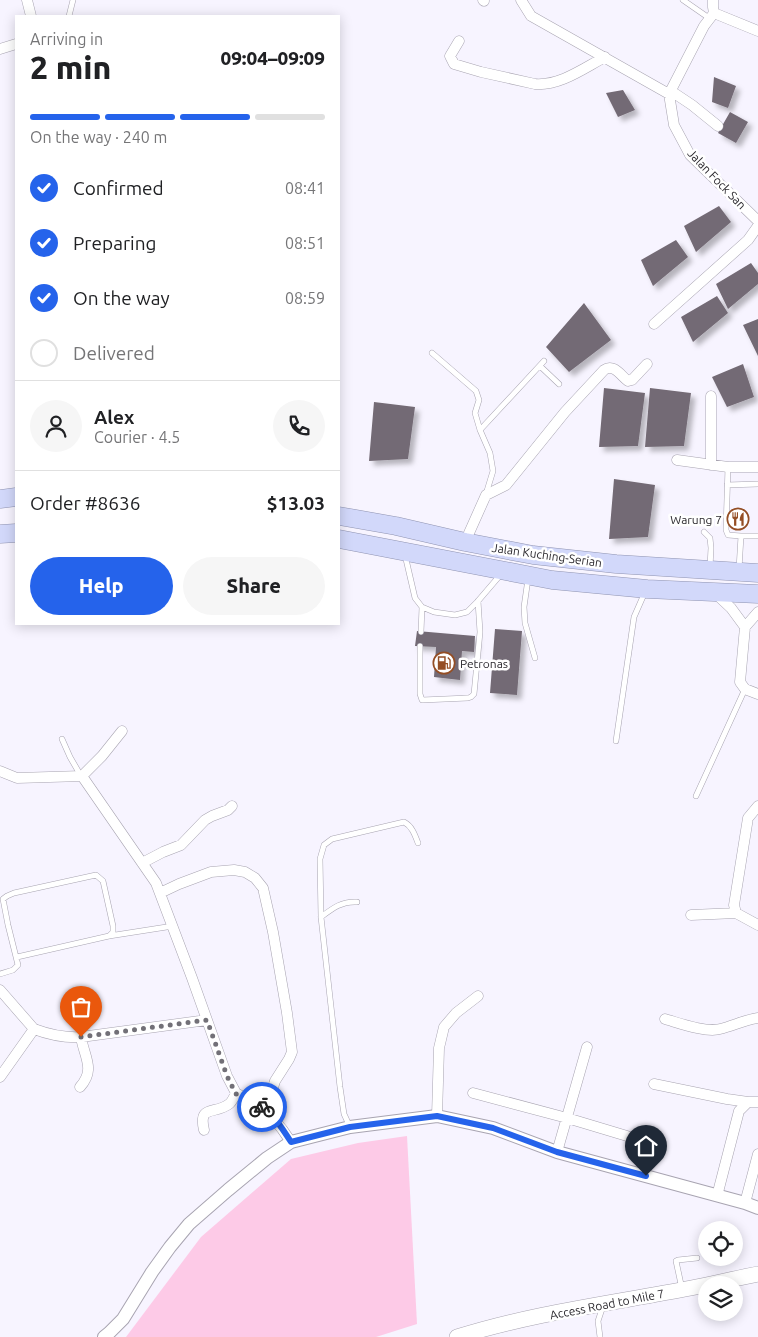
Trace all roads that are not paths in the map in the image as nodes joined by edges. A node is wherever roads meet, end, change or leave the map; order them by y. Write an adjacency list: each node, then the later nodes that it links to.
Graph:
1 (27, 0): 6 (street)
2 (73, 0): 7 (lane)
3 (521, 0): 13 (street)
4 (683, 0): 8 (lane)
5 (713, 0): 8 (street)
6 (31, 15)
7 (69, 15)
8 (711, 16): 9 (street); 14 (street)
9 (758, 31)
10 (459, 41): 13 (street)
11 (15, 44): 12 (street)
12 (0, 49)
13 (605, 57): 14 (street)
14 (670, 92): 15 (street); 16 (street, Jalan Fock San)
15 (718, 126)
16 (758, 221)
17 (758, 226): 18 (street)
18 (654, 324)
19 (432, 353): 25 (lane)
20 (544, 361): 22 (lane)
21 (647, 364): 32 (street)
22 (540, 366): 23 (lane); 25 (lane)
23 (559, 384)
24 (711, 396): 27 (street)
25 (480, 430): 32 (lane)
26 (677, 460): 27 (street)
27 (711, 464): 28 (street)
28 (728, 467): 29 (street); 30 (lane)
29 (758, 467)
30 (727, 484): 31 (lane); 39 (lane)
31 (758, 484)
32 (486, 495): 42 (street)
33 (15, 497): 34 (highway)
34 (0, 500)
35 (340, 516): 42 (highway, Jalan Kuching-Serian)
36 (704, 532): 44 (lane)
37 (15, 533): 38 (highway)
38 (0, 534)
39 (741, 536): 40 (lane); 46 (lane)
40 (758, 536)
41 (340, 539): 43 (highway, Jalan Kuching-Serian)
42 (465, 542): 44 (highway, Jalan Kuching-Serian)
43 (404, 552): 45 (highway, Jalan Kuching-Serian); 53 (lane)
44 (709, 570): 46 (highway, Jalan Kuching-Serian)
45 (504, 571): 48 (highway, Jalan Kuching-Serian); 52 (lane)
46 (739, 572): 47 (highway, Jalan Kuching-Serian)
47 (758, 573)
48 (528, 576): 49 (highway, Jalan Kuching-Serian); 58 (lane)
49 (647, 589): 50 (highway, Jalan Kuching-Serian); 63 (lane)
50 (714, 592): 51 (highway, Jalan Kuching-Serian); 55 (street)
51 (758, 594)
52 (478, 601): 53 (lane); 57 (lane)
53 (422, 608): 56 (lane)
54 (758, 612): 55 (street)
55 (745, 627): 59 (street)
56 (421, 632)
57 (420, 646)
58 (535, 658)
59 (745, 689): 60 (street); 66 (lane)
60 (758, 694)
61 (122, 731): 65 (street)
62 (62, 739): 65 (lane)
63 (616, 741)
64 (0, 771): 65 (street)
65 (82, 776): 70 (street)
66 (696, 796)
67 (232, 806): 70 (street)
68 (758, 806): 73 (street)
69 (418, 842): 74 (lane)
70 (142, 863): 71 (street)
71 (160, 893): 76 (street); 95 (street)
72 (357, 902): 74 (lane)
73 (736, 913): 75 (street); 77 (street)
74 (321, 916): 98 (lane)
75 (691, 916)
76 (173, 926): 78 (lane); 85 (street)
77 (758, 926)
78 (109, 936): 79 (lane); 79 (lane)
79 (17, 957): 80 (lane)
80 (0, 974)
81 (0, 990): 86 (street)
82 (478, 996): 96 (street)
83 (758, 1018): 84 (street)
84 (665, 1019)
85 (207, 1020): 87 (street); 93 (street)
86 (34, 1028): 87 (street); 89 (street)
87 (81, 1037): 91 (street)
88 (587, 1047): 97 (street)
89 (0, 1078)
90 (654, 1084): 94 (street)
91 (80, 1087)
92 (473, 1093): 97 (street)
93 (236, 1094): 95 (street); 99 (street)
94 (753, 1102): 104 (street)
95 (266, 1110): 101 (street)
96 (437, 1116): 98 (street); 102 (street)
97 (567, 1118): 100 (street); 102 (street)
98 (350, 1127): 101 (street)
99 (204, 1130)
100 (627, 1136)
101 (291, 1142): 112 (street)
102 (557, 1152): 104 (street)
103 (758, 1155): 105 (street)
104 (717, 1196): 105 (street)
105 (745, 1203): 106 (street)
106 (758, 1208)
107 (698, 1258): 109 (lane)
108 (758, 1274): 109 (main road, Access Road to Mile 7)
109 (682, 1290): 110 (main road, Access Road to Mile 7)
110 (604, 1303): 111 (main road, Access Road to Mile 7); 114 (lane)
111 (482, 1333): 113 (main road, Access Road to Mile 7)
112 (104, 1337)
113 (457, 1337)
114 (600, 1337)

